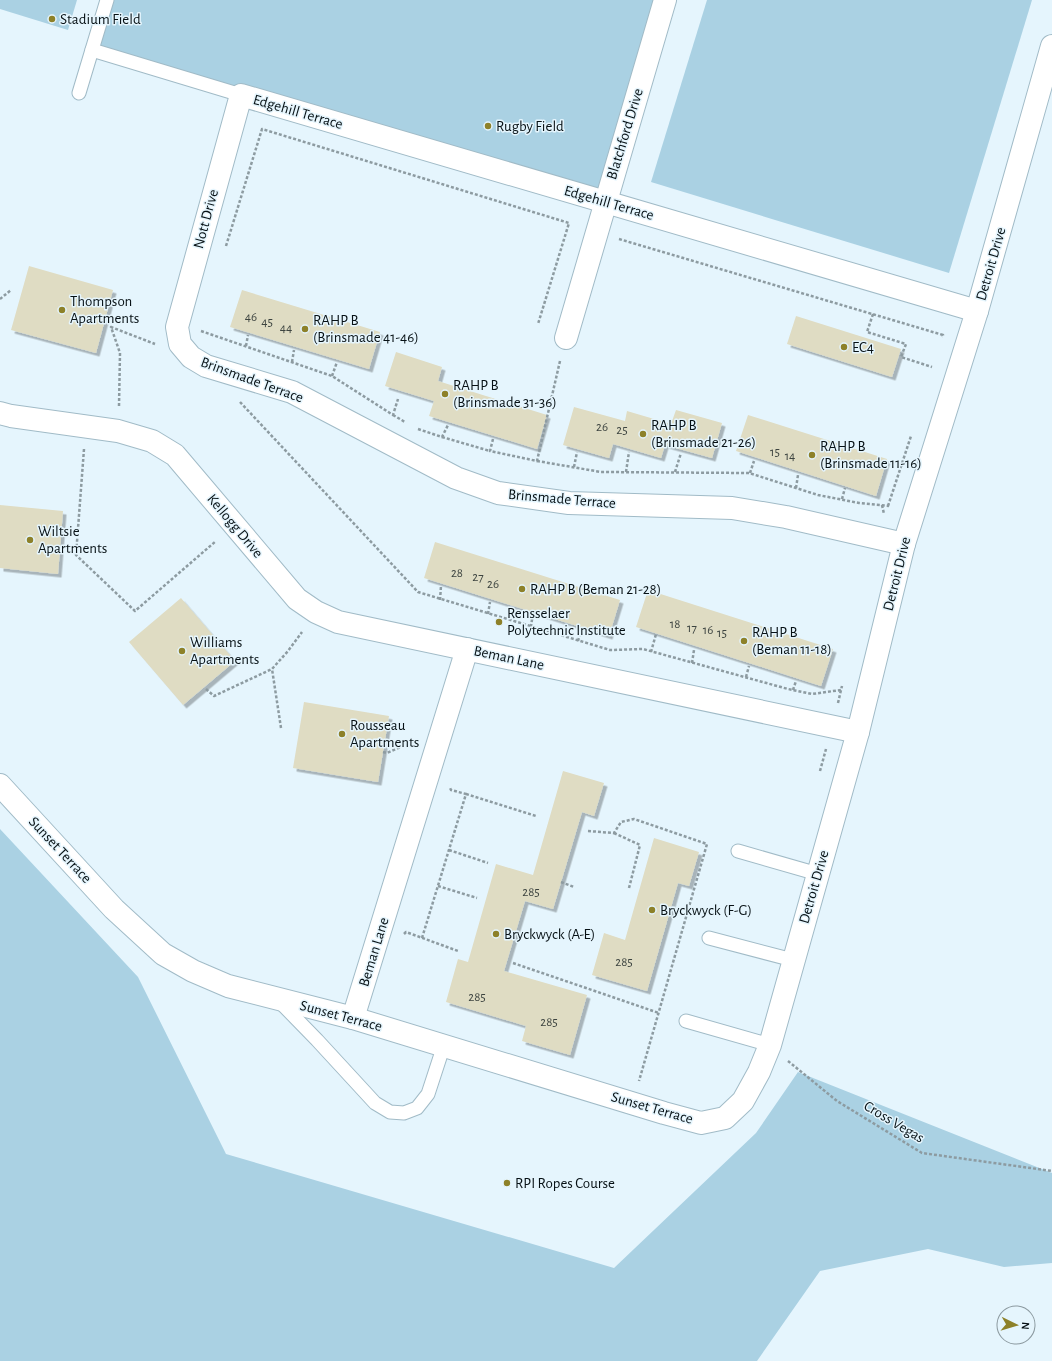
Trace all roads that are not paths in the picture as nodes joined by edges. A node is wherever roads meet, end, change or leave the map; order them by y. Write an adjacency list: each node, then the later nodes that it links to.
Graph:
1 (107, 0): 4 (lane)
2 (665, 0): 7 (street, Blatchford Drive)
3 (1052, 46): 8 (street, Detroit Drive)
4 (92, 50): 5 (lane); 6 (lane)
5 (79, 93)
6 (241, 95): 7 (street, Edgehill Terrace); 10 (street, Nott Drive)
7 (605, 202): 8 (street, Edgehill Terrace); 9 (street, Blatchford Drive)
8 (977, 311): 12 (street, Detroit Drive)
9 (566, 338)
10 (186, 350): 12 (street, Brinsmade Terrace)
11 (0, 413): 13 (street, Kellogg Drive)
12 (904, 544): 14 (street, Detroit Drive)
13 (467, 649): 14 (street, Beman Lane); 21 (street, Beman Lane)
14 (858, 732): 17 (street, Detroit Drive)
15 (0, 785): 20 (street, Sunset Terrace)
16 (738, 851): 17 (lane)
17 (818, 874): 19 (street, Detroit Drive)
18 (709, 938): 19 (lane)
19 (793, 960): 24 (street, Detroit Drive)
20 (276, 999): 21 (street, Sunset Terrace); 23 (lane)
21 (353, 1018): 23 (street, Sunset Terrace)
22 (686, 1021): 24 (lane)
23 (444, 1045): 25 (street, Sunset Terrace)
24 (770, 1045): 25 (street, Detroit Drive)
25 (743, 1101)

